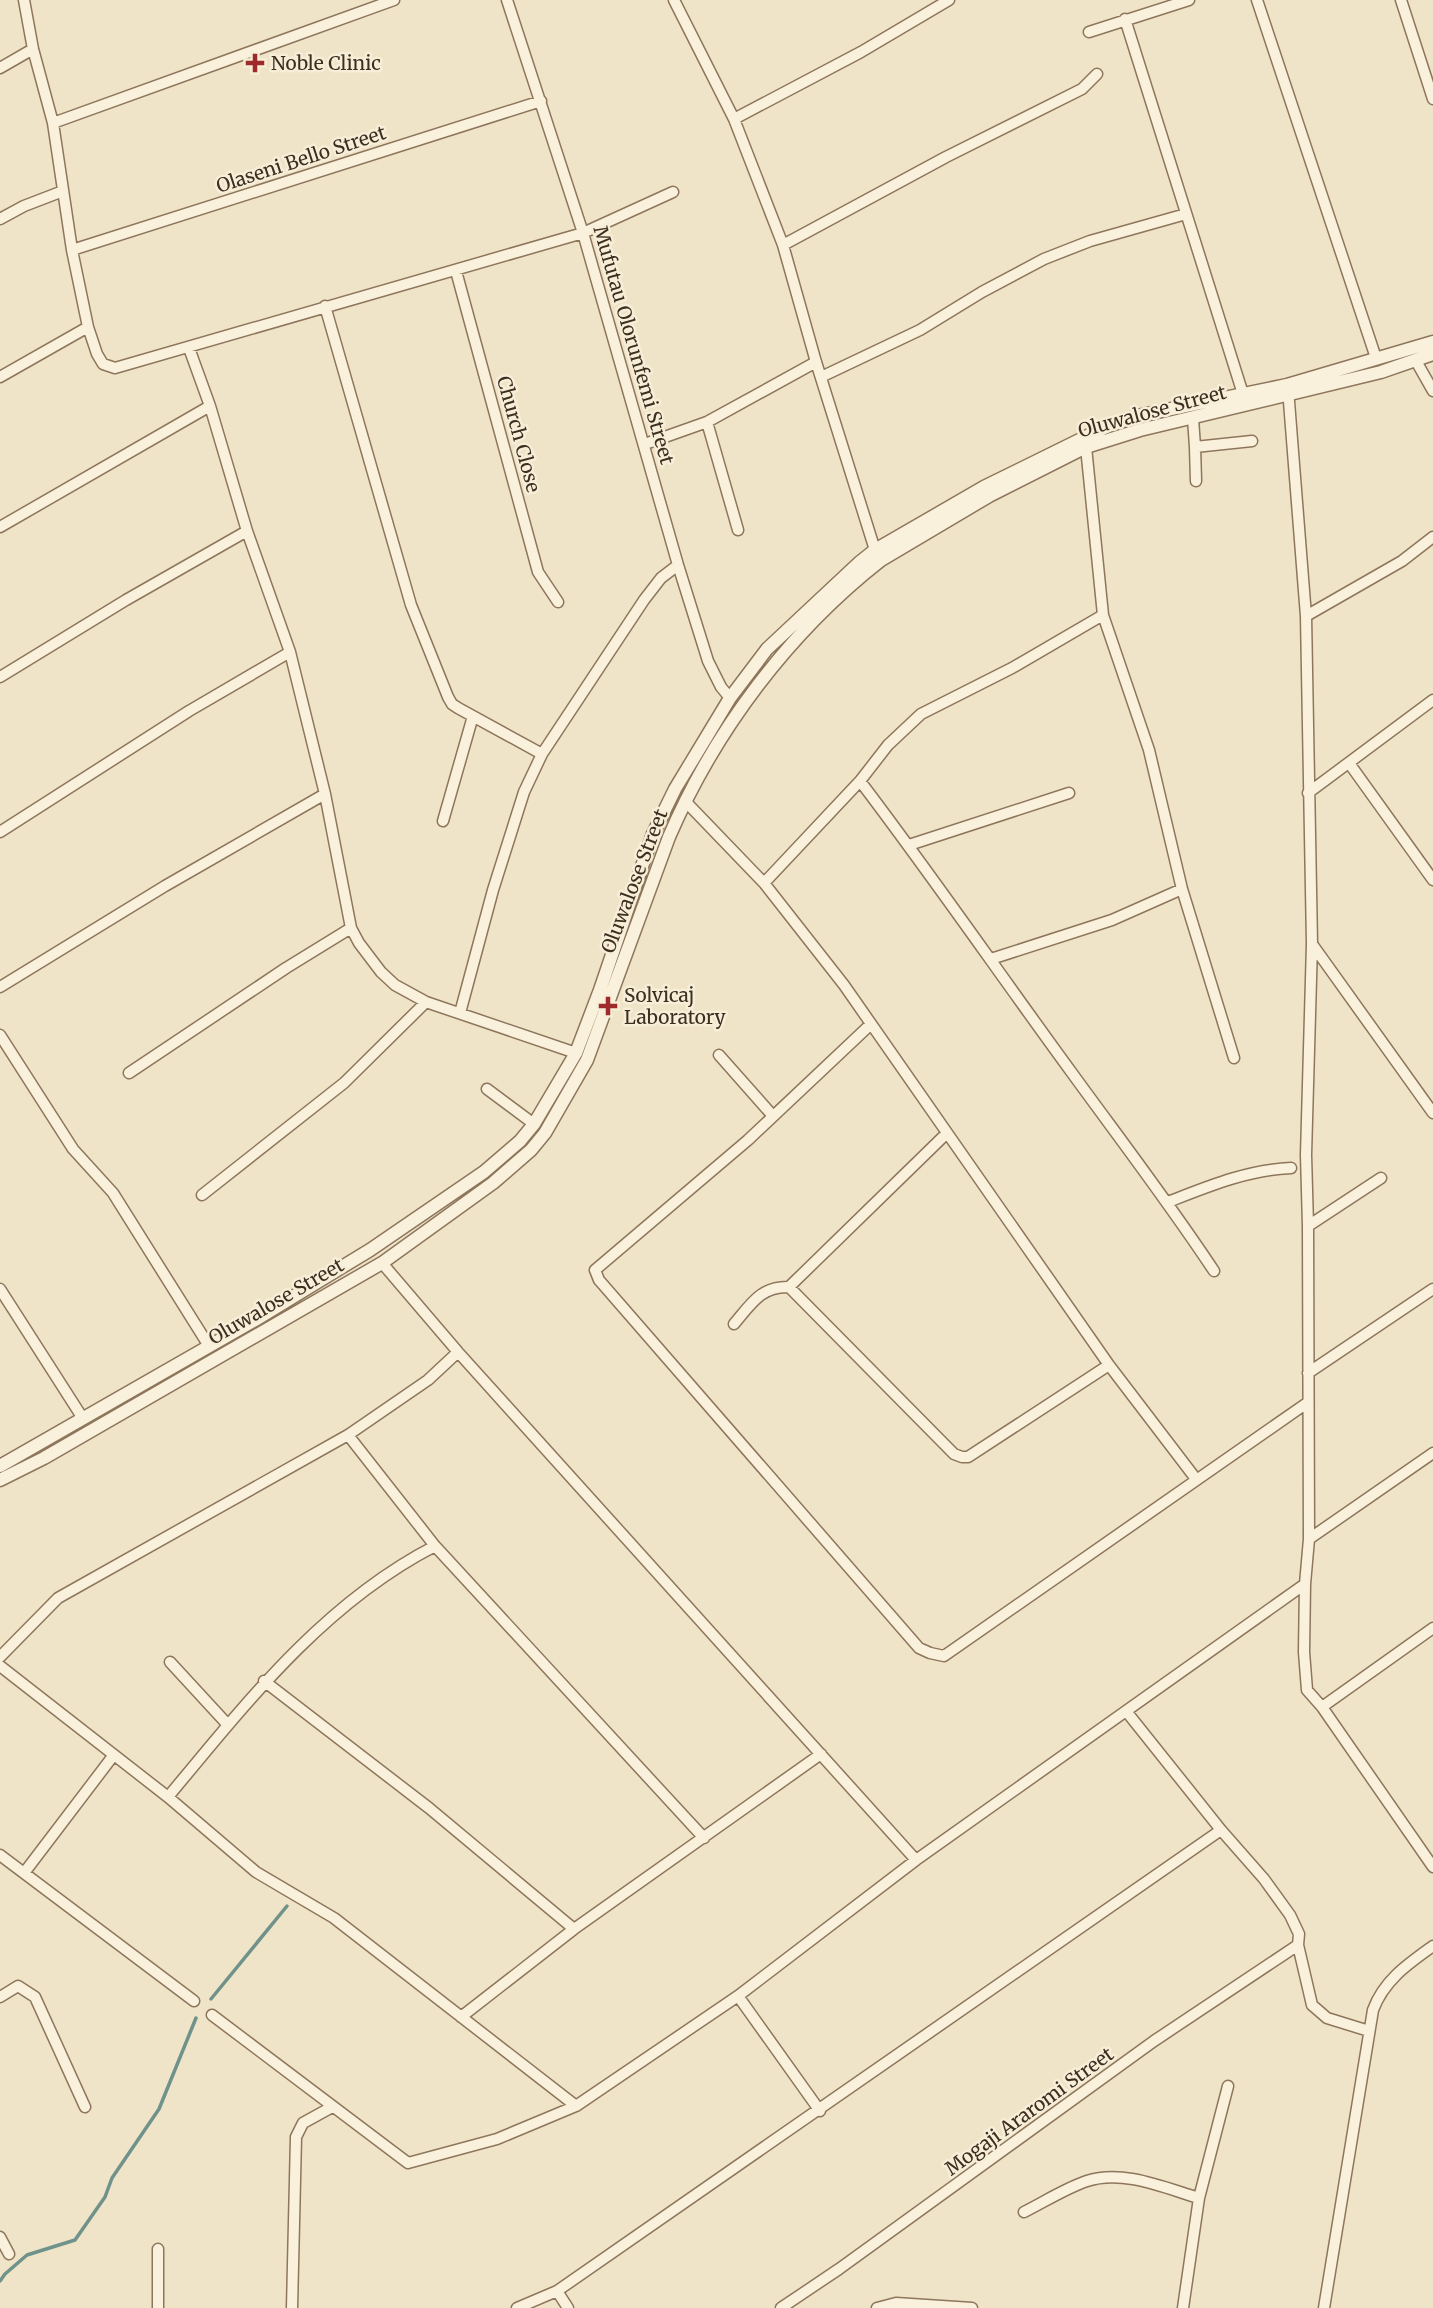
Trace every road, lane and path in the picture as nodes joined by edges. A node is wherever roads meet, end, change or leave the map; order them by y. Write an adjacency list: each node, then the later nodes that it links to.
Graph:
1 (24, 0): 11 (street)
2 (394, 0): 17 (street)
3 (507, 0): 15 (street, Mufutau Olorunfemi Street)
4 (674, 0): 16 (street)
5 (949, 0): 16 (street)
6 (1189, 0): 9 (street)
7 (1257, 0): 31 (street)
8 (1401, 0): 14 (street)
9 (1125, 19): 10 (street); 20 (street)
10 (1089, 32)
11 (33, 50): 12 (street); 17 (street)
12 (0, 68)
13 (1097, 74): 23 (street)
14 (1433, 99)
15 (541, 101): 22 (street, Mufutau Olorunfemi Street); 24 (street, Olaseni Bello Street)
16 (734, 119): 23 (street)
17 (53, 123): 18 (street)
18 (63, 191): 21 (street); 24 (street)
19 (673, 192): 22 (street)
20 (1185, 214): 35 (street); 38 (street)
21 (0, 219)
22 (583, 233): 25 (street); 43 (street, Mufutau Olorunfemi Street)
23 (783, 245): 33 (street)
24 (72, 250): 27 (street)
25 (456, 271): 26 (street); 53 (street, Church Close)
26 (325, 306): 29 (street); 60 (street)
27 (88, 327): 29 (street); 34 (street)
28 (1433, 342): 31 (street, Oluwalose Street)
29 (189, 348): 39 (street)
30 (1433, 354): 32 (street, Oluwalose Street)
31 (1376, 358): 36 (street, Oluwalose Street)
32 (1416, 361): 36 (street, Oluwalose Street); 37 (street)
33 (816, 362): 35 (street); 41 (street)
34 (0, 377)
35 (821, 377): 51 (street)
36 (1288, 391): 38 (street, Oluwalose Street); 40 (street, Oluwalose Street); 55 (street)
37 (1433, 391)
38 (1243, 394): 51 (street, Oluwalose Street)
39 (210, 406): 47 (street); 49 (street)
40 (1193, 418): 44 (street, Oluwalose Street); 45 (street)
41 (707, 422): 43 (street); 48 (street)
42 (1252, 441): 45 (street)
43 (645, 444): 52 (street, Mufutau Olorunfemi Street)
44 (1086, 447): 54 (street); 67 (street, Oluwalose Street)
45 (1195, 447): 46 (street)
46 (1196, 481)
47 (0, 527)
48 (738, 530)
49 (247, 531): 56 (street); 57 (street)
50 (1433, 537): 55 (street)
51 (875, 550): 58 (street, Oluwalose Street)
52 (678, 565): 58 (street, Mufutau Olorunfemi Street); 61 (street)
53 (558, 602)
54 (1104, 615): 63 (street); 73 (street)
55 (1306, 616): 65 (street)
56 (289, 652): 66 (street); 69 (street)
57 (0, 677)
58 (730, 698): 82 (street, Oluwalose Street)
59 (1433, 700): 62 (street)
60 (473, 716): 61 (street); 68 (street)
61 (542, 754): 79 (street)
62 (1349, 763): 65 (street); 71 (street)
63 (860, 781): 70 (street); 72 (street)
64 (1069, 793): 70 (street)
65 (1308, 793): 75 (street)
66 (325, 794): 74 (street); 77 (street)
67 (686, 802): 72 (street); 96 (street, Oluwalose Street)
68 (443, 821)
69 (0, 832)
70 (909, 845): 76 (street)
71 (1433, 880)
72 (764, 883): 80 (street)
73 (1182, 889): 76 (street); 84 (street)
74 (351, 928): 78 (street); 85 (street)
75 (1312, 944): 87 (street); 95 (street)
76 (991, 959): 94 (street)
77 (0, 987)
78 (426, 1002): 79 (street); 93 (street)
79 (460, 1013): 82 (street)
80 (870, 1024): 88 (street); 90 (street)
81 (0, 1035): 102 (street)
82 (576, 1053): 89 (street, Oluwalose Street)
83 (719, 1055): 88 (street)
84 (1234, 1058)
85 (129, 1073)
86 (487, 1089): 89 (street)
87 (1433, 1113)
88 (773, 1116): 114 (street)
89 (534, 1124): 102 (street, Oluwalose Street)
90 (947, 1133): 98 (street); 104 (street)
91 (1292, 1168): 94 (street)
92 (1381, 1178): 95 (street)
93 (202, 1195)
94 (1168, 1202): 97 (street)
95 (1308, 1226): 106 (street)
96 (382, 1263): 103 (street); 107 (street, Oluwalose Street)
97 (1214, 1271)
98 (789, 1287): 101 (street); 104 (street)
99 (0, 1289): 109 (street)
100 (1433, 1289): 106 (street)
101 (734, 1324)
102 (209, 1346): 105 (street, Oluwalose Street)
103 (458, 1352): 110 (street); 126 (street)
104 (1109, 1365): 114 (street)
105 (174, 1366): 107 (street); 109 (street, Oluwalose Street)
106 (1308, 1373): 108 (street)
107 (180, 1378): 113 (street, Oluwalose Street)
108 (1307, 1402): 114 (street); 115 (street)
109 (82, 1417): 112 (street, Oluwalose Street)
110 (348, 1435): 116 (street); 119 (street)
111 (1433, 1453): 115 (street)
112 (0, 1465)
113 (0, 1479)
114 (1196, 1479)
115 (1309, 1539): 117 (street)
116 (435, 1546): 122 (street); 130 (street)
117 (1305, 1584): 123 (street); 124 (street)
118 (1433, 1629): 123 (street)
119 (0, 1657)
120 (170, 1662): 125 (street)
121 (0, 1665): 127 (street)
122 (264, 1681): 125 (street); 135 (street)
123 (1322, 1707): 133 (street)
124 (1126, 1712): 129 (street); 132 (street)
125 (228, 1725): 128 (street)
126 (821, 1754): 130 (street); 132 (street)
127 (113, 1756): 128 (street); 134 (street)
128 (167, 1797): 142 (street)
129 (1221, 1830): 136 (street); 148 (street)
130 (704, 1838): 135 (street)
131 (0, 1855): 134 (street)
132 (916, 1860): 138 (street)
133 (1433, 1867)
134 (24, 1873): 140 (street)
135 (574, 1929): 142 (street)
136 (1298, 1945): 143 (street); 155 (street, Mogaji Araromi Street)
137 (1433, 1946): 143 (street)
138 (738, 1996): 145 (street); 148 (street)
139 (0, 1997): 146 (street)
140 (194, 2001)
141 (212, 2015): 147 (street)
142 (461, 2018): 145 (street)
143 (1368, 2031): 163 (street)
144 (1228, 2086): 149 (street)
145 (576, 2106): 147 (street)
146 (85, 2107)
147 (332, 2107): 157 (street)
148 (820, 2111): 154 (street)
149 (1199, 2198): 150 (street); 162 (street)
150 (1024, 2212)
151 (0, 2237): 153 (street)
152 (158, 2249): 156 (street)
153 (9, 2254)
154 (557, 2291): 158 (street); 159 (street)
155 (788, 2307)
156 (158, 2308)
157 (292, 2308)
158 (517, 2308)
159 (568, 2308)
160 (877, 2308): 161 (street)
161 (972, 2308)
162 (1183, 2308)
163 (1324, 2308)

